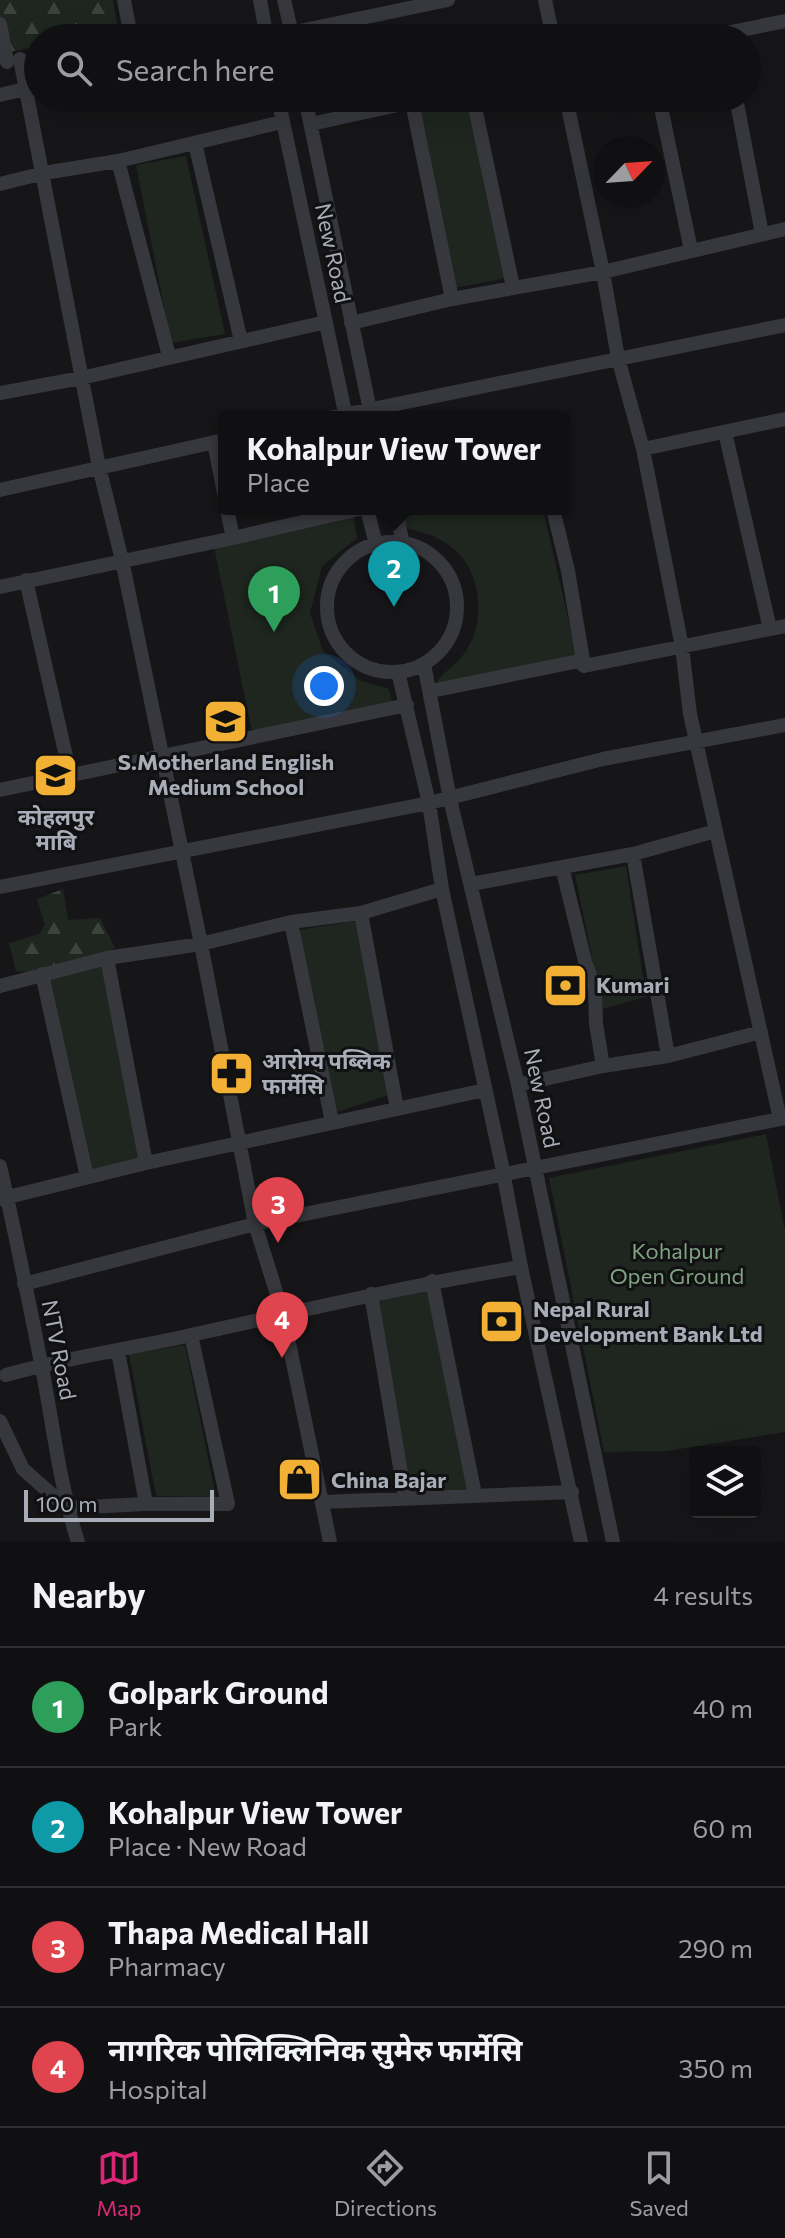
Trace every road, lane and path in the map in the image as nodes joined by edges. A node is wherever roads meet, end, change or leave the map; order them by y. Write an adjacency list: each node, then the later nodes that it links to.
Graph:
1 (124, 0): 8 (street)
2 (260, 0): 9 (street)
3 (284, 0): 10 (street)
4 (448, 0): 11 (street)
5 (545, 0): 12 (street)
6 (785, 21): 13 (street)
7 (0, 24): 14 (street)
8 (129, 24)
9 (264, 24)
10 (289, 24)
11 (344, 24)
12 (550, 24)
13 (761, 27)
14 (24, 75)
15 (24, 89): 16 (street)
16 (0, 95)
17 (35, 112): 30 (street)
18 (280, 112): 26 (street, New Road)
19 (308, 112): 27 (street, New Road)
20 (366, 112): 27 (street)
21 (414, 112): 37 (street)
22 (476, 112): 36 (street)
23 (569, 112): 35 (street)
24 (662, 112): 34 (street)
25 (739, 112): 33 (street)
26 (282, 122): 28 (street); 38 (street, New Road)
27 (311, 124): 39 (street, New Road)
28 (195, 143): 29 (street); 41 (street)
29 (118, 161): 30 (street); 42 (street)
30 (44, 173): 31 (street); 44 (street)
31 (0, 184)
32 (785, 229): 33 (street)
33 (762, 234): 34 (street)
34 (691, 250): 35 (street)
35 (603, 272): 36 (street); 43 (street)
36 (513, 287): 37 (street)
37 (452, 299): 39 (street)
38 (326, 322): 41 (street); 46 (street, New Road)
39 (351, 323): 47 (street, New Road)
40 (785, 325): 43 (street)
41 (241, 341): 42 (street)
42 (169, 356): 44 (street)
43 (618, 358): 48 (street); 52 (street)
44 (81, 378): 45 (street); 53 (street)
45 (0, 393)
46 (340, 411)
47 (370, 411)
48 (375, 411)
49 (785, 419): 50 (street)
50 (725, 432): 52 (street); 66 (street)
51 (218, 441): 53 (street)
52 (643, 449): 67 (street)
53 (99, 467): 54 (street); 63 (street)
54 (0, 490)
55 (228, 515): 60 (street)
56 (333, 515): 60 (street)
57 (369, 515): 62 (street)
58 (400, 515): 61 (street)
59 (554, 515): 69 (street)
60 (233, 538): 63 (street)
61 (403, 543): 62 (street); 68 (street)
62 (376, 544): 70 (street)
63 (122, 560): 64 (street); 75 (street)
64 (26, 580): 65 (street); 76 (street)
65 (0, 587)
66 (778, 627): 67 (street)
67 (682, 647): 69 (street); 74 (street)
68 (424, 664): 70 (street); 71 (street, New Road)
69 (584, 666): 71 (street)
70 (398, 672): 72 (street)
71 (431, 691): 78 (street, New Road)
72 (407, 705): 75 (street); 79 (street)
73 (785, 725): 74 (street)
74 (697, 742): 78 (street); 80 (street)
75 (161, 756): 76 (street); 81 (street)
76 (70, 774): 77 (street)
77 (0, 790)
78 (450, 799): 79 (street); 84 (street, New Road)
79 (429, 803): 81 (street); 86 (street)
80 (716, 831): 82 (street); 93 (street)
81 (180, 851): 85 (street); 89 (street)
82 (633, 854): 83 (street); 94 (street)
83 (562, 867): 84 (street); 95 (street)
84 (471, 884): 96 (street, New Road)
85 (0, 887)
86 (442, 889): 87 (street); 97 (street)
87 (361, 913): 88 (street); 98 (street)
88 (291, 922): 89 (street); 100 (street)
89 (201, 944): 90 (street); 101 (street)
90 (107, 958): 91 (street); 102 (street)
91 (42, 974): 92 (street); 106 (street)
92 (0, 986)
93 (761, 1032): 94 (street); 99 (street)
94 (668, 1056): 95 (street)
95 (603, 1066): 96 (street)
96 (518, 1085): 104 (street, New Road)
97 (485, 1090): 98 (street); 105 (street)
98 (397, 1109): 100 (street)
99 (782, 1119): 104 (street)
100 (332, 1122): 101 (street)
101 (239, 1143): 102 (street); 108 (street)
102 (146, 1163): 106 (street)
103 (0, 1166): 107 (street, NTV Road)
104 (534, 1168): 105 (street); 128 (street, New Road)
105 (502, 1174): 108 (street); 109 (street)
106 (87, 1177): 107 (street)
107 (4, 1198): 111 (street, NTV Road)
108 (255, 1224): 111 (street); 113 (street)
109 (521, 1267): 110 (street); 119 (street)
110 (432, 1281): 112 (street); 120 (street)
111 (24, 1284): 116 (street, NTV Road)
112 (371, 1294): 113 (street); 121 (street)
113 (283, 1314): 114 (street); 122 (street)
114 (191, 1335): 115 (street); 123 (street)
115 (118, 1351): 116 (street); 123 (street)
116 (41, 1365): 117 (street); 124 (street, NTV Road)
117 (2, 1372)
118 (1, 1424): 124 (street)
119 (572, 1492): 120 (street); 127 (street)
120 (475, 1495): 121 (street)
121 (405, 1497): 122 (street)
122 (323, 1502): 126 (street)
123 (146, 1504): 124 (street)
124 (67, 1508): 125 (street, NTV Road)
125 (78, 1542)
126 (330, 1542)
127 (581, 1542)
128 (613, 1542)

